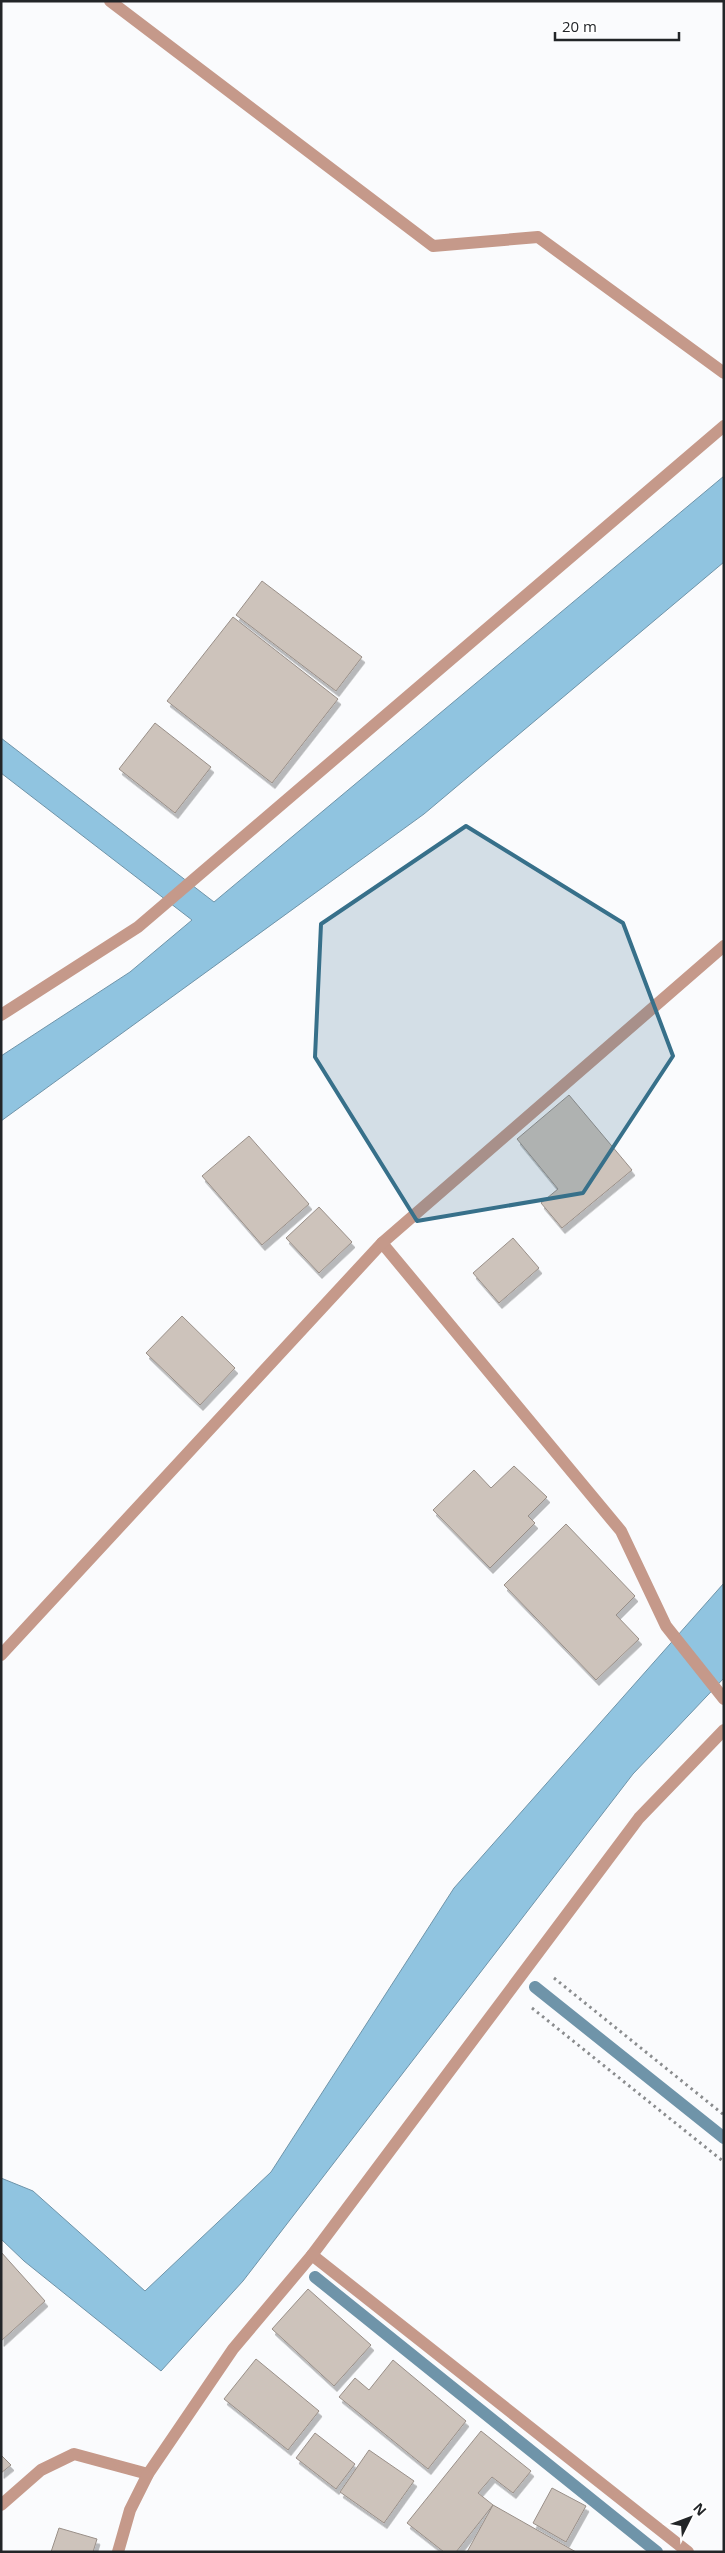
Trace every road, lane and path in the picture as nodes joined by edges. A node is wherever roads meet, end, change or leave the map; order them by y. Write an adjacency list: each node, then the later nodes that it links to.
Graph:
1 (110, 1): 2 (street)
2 (724, 372)
3 (724, 426): 5 (street)
4 (724, 946): 6 (street)
5 (1, 1015)
6 (382, 1242): 7 (street); 8 (street)
7 (1, 1655)
8 (724, 1699)
9 (724, 1730): 10 (street)
10 (532, 1961): 11 (street); 12 (path)
11 (510, 1990): 13 (path); 14 (street)
12 (724, 2114)
13 (724, 2162)
14 (312, 2256): 15 (street); 18 (street)
15 (148, 2474): 16 (street); 17 (street)
16 (1, 2505)
17 (118, 2552)
18 (688, 2552)

